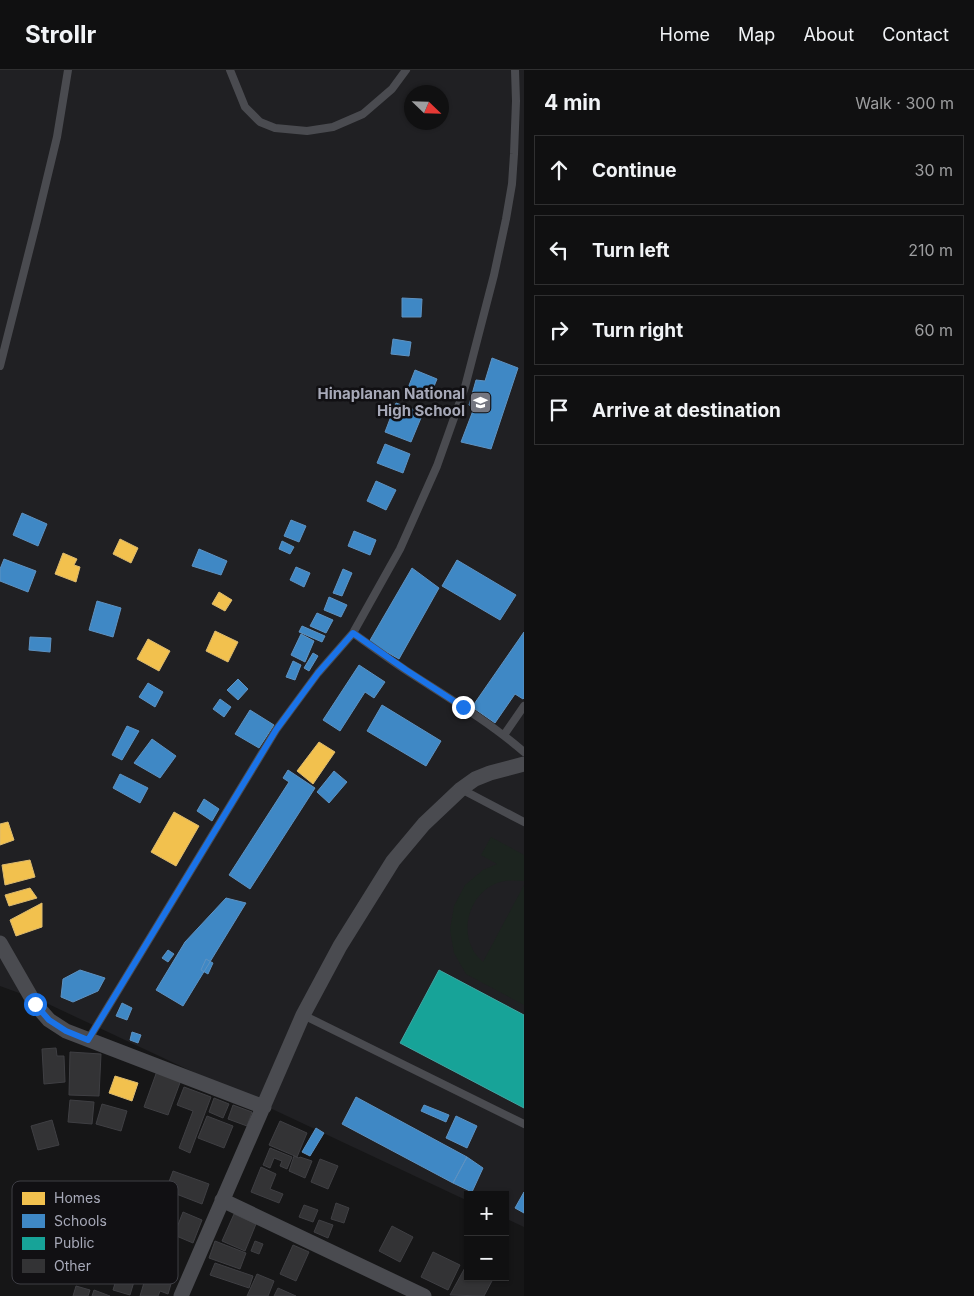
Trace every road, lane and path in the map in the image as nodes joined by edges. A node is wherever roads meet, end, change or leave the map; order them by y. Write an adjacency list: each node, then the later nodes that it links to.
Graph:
1 (68, 70): 5 (lane)
2 (230, 70): 3 (lane)
3 (406, 70)
4 (515, 70): 6 (lane)
5 (0, 366)
6 (353, 633): 8 (lane); 15 (lane)
7 (524, 706): 8 (lane)
8 (504, 735): 9 (lane)
9 (524, 752)
10 (524, 764): 11 (street)
11 (461, 788): 12 (lane); 14 (street)
12 (524, 822)
13 (0, 943): 15 (street)
14 (303, 1015): 16 (street); 17 (lane)
15 (88, 1040): 16 (street)
16 (264, 1106): 18 (street)
17 (524, 1124)
18 (222, 1200): 19 (street); 20 (street)
19 (183, 1296)
20 (424, 1296)

